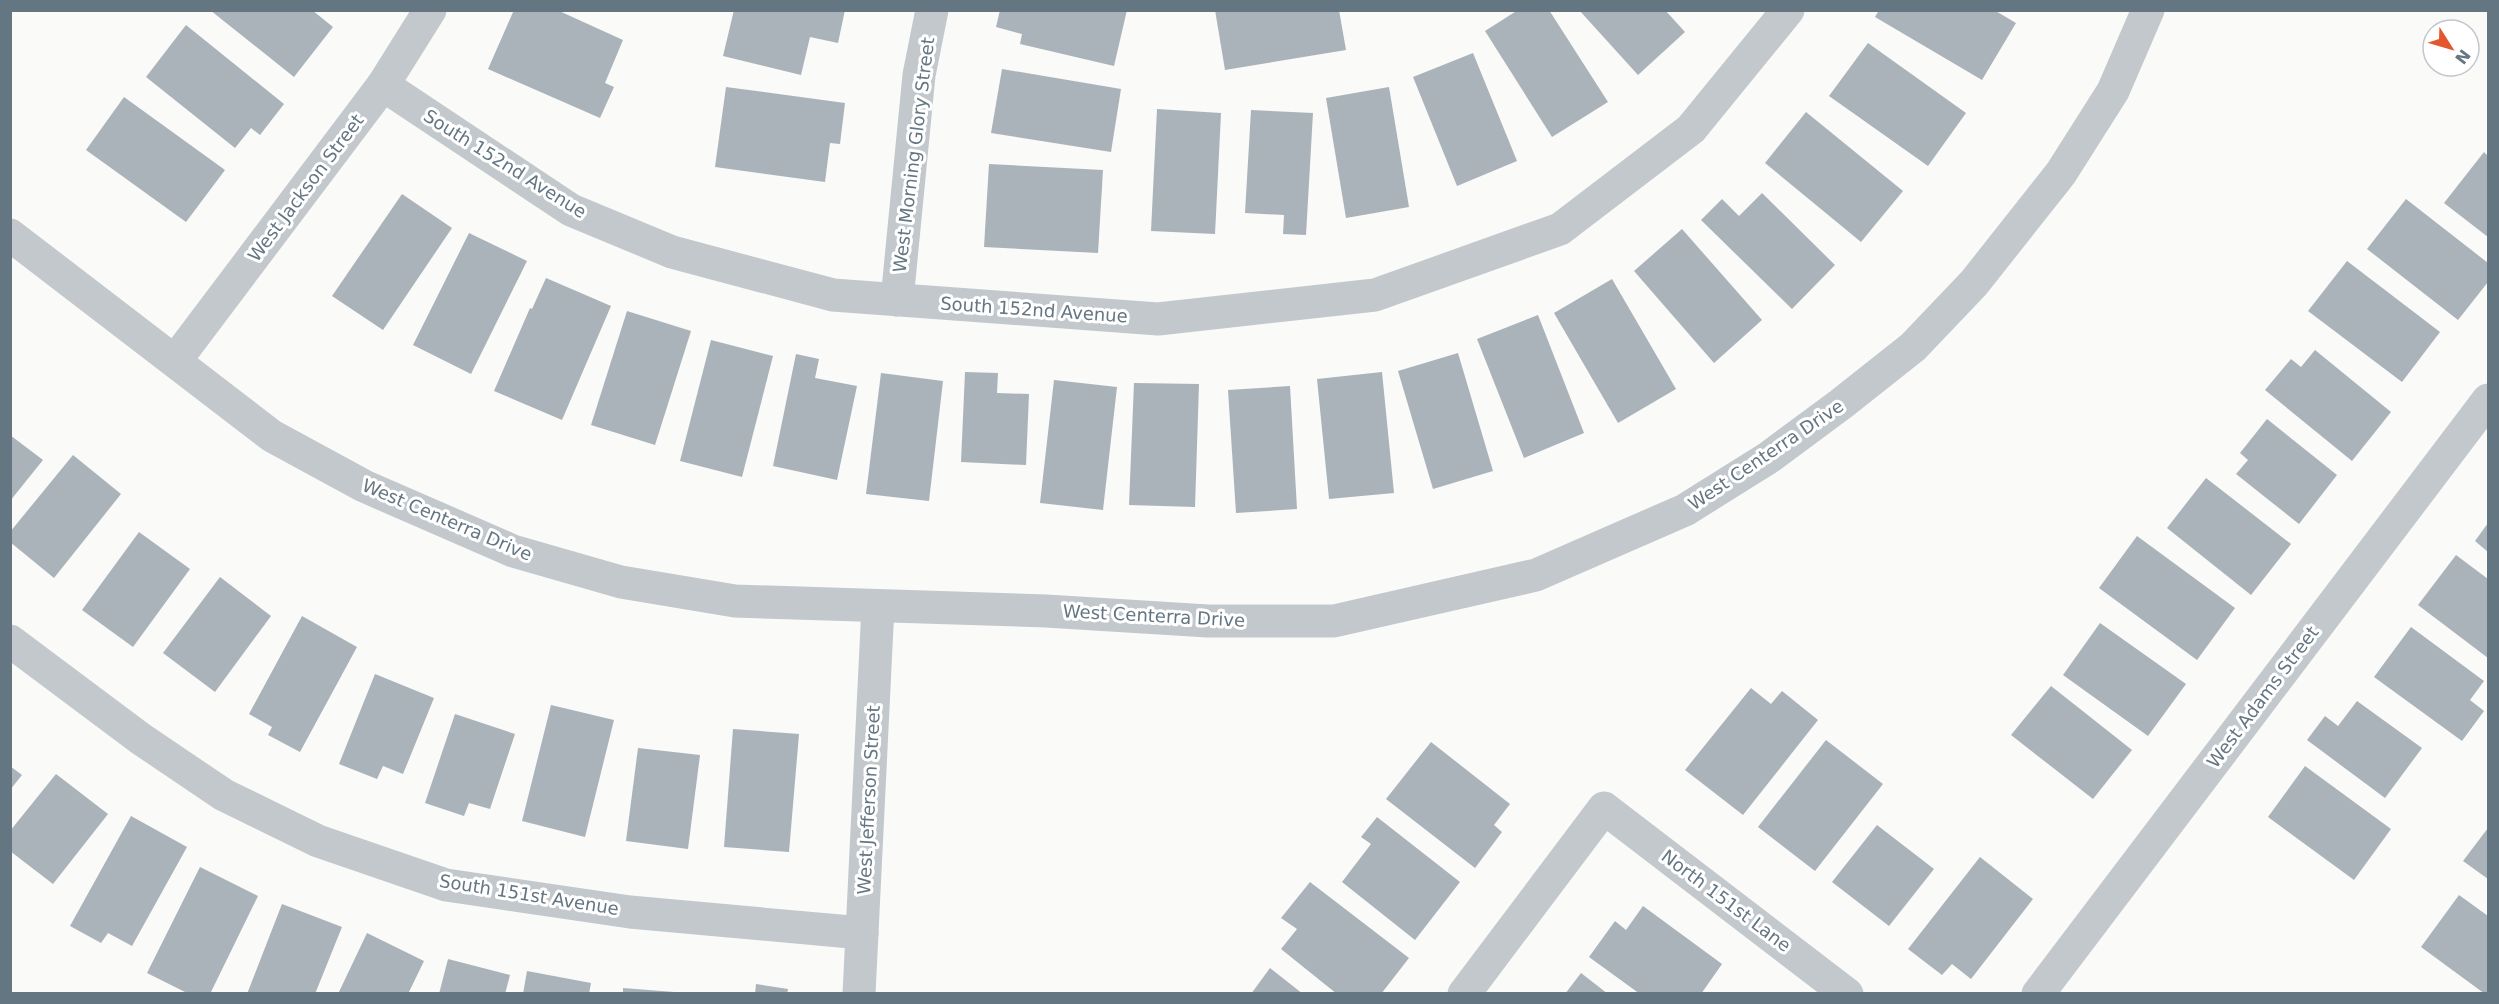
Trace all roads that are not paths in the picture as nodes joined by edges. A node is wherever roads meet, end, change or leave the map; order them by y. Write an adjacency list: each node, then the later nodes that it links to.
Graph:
1 (430, 10): 5 (street, West Jackson Street)
2 (932, 10): 7 (street, West Morning Glory Street)
3 (1788, 10): 7 (street, South 152nd Avenue)
4 (2148, 10): 10 (street, West Centerra Drive)
5 (383, 86): 7 (street, South 152nd Avenue); 8 (street, West Jackson Street)
6 (10, 235): 8 (street, West Centerra Drive)
7 (897, 300)
8 (175, 361): 10 (street, West Centerra Drive)
9 (2488, 400): 16 (street, West Adams Street)
10 (878, 606): 12 (street, West Jefferson Street)
11 (10, 641): 12 (street, South 151st Avenue)
12 (862, 933): 13 (street, West Jefferson Street)
13 (859, 993)
14 (1464, 993): 15 (street, North 151st Lane)
15 (1847, 993)
16 (2038, 993)

